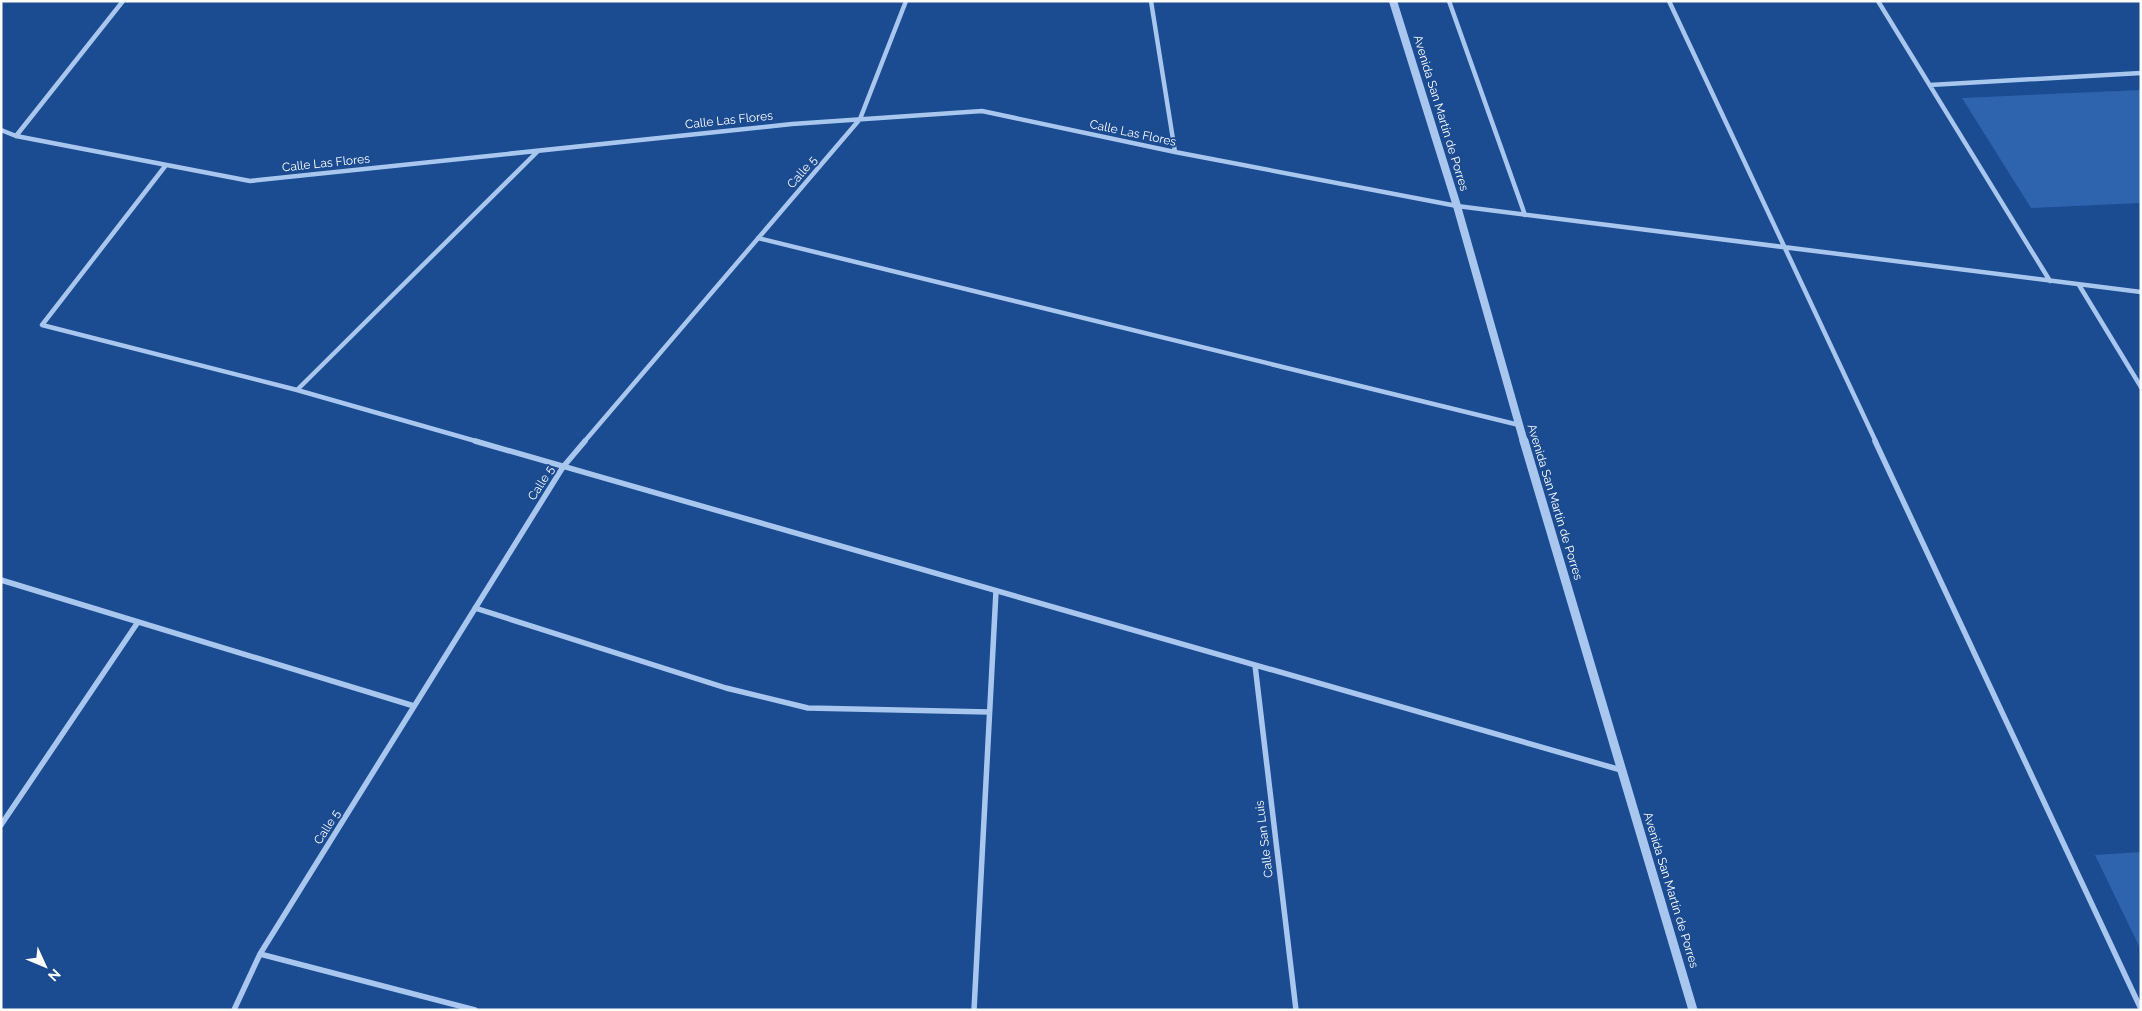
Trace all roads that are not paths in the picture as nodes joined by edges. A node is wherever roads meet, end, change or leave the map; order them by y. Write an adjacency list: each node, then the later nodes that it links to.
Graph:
1 (123, 1): 12 (street)
2 (906, 1): 10 (street, Calle 5)
3 (1151, 1): 14 (street)
4 (1393, 1): 16 (street, Avenida San Martín de Porres)
5 (1449, 1): 17 (street)
6 (1669, 1): 19 (street)
7 (1878, 1): 9 (street)
8 (2141, 72): 9 (street)
9 (1930, 85): 20 (street)
10 (860, 119): 13 (street, Calle Las Flores); 14 (street, Calle Las Flores); 18 (street, Calle 5)
11 (1, 130): 12 (street, Calle Las Flores)
12 (16, 136): 15 (street, Calle Las Flores)
13 (538, 150): 15 (street, Calle Las Flores); 24 (street)
14 (1175, 152): 16 (street, Calle Las Flores)
15 (166, 165): 24 (street)
16 (1457, 206): 17 (street, Calle Las Flores); 25 (street, Avenida San Martín de Porres)
17 (1525, 215): 19 (street, Calle Las Flores)
18 (758, 238): 25 (street); 26 (street, Calle 5)
19 (1786, 248): 20 (street, Calle Las Flores); 37 (street)
20 (2050, 281): 21 (street, Calle Las Flores)
21 (2079, 285): 22 (street, Calle Las Flores); 23 (street)
22 (2141, 292)
23 (2141, 388)
24 (297, 390): 26 (street)
25 (1519, 425): 34 (street, Avenida San Martín de Porres)
26 (563, 466): 28 (street); 29 (street, Calle 5)
27 (1, 580): 30 (street)
28 (996, 591): 31 (street); 33 (street)
29 (475, 608): 32 (street, Calle 5); 33 (street)
30 (138, 622): 32 (street); 35 (street)
31 (1255, 665): 34 (street); 41 (street, Calle San Luis)
32 (414, 706): 36 (street, Calle 5)
33 (989, 712): 40 (street)
34 (1622, 770): 42 (street, Avenida San Martín de Porres)
35 (1, 825)
36 (260, 954): 38 (street, Calle 5); 39 (street)
37 (2141, 1009)
38 (234, 1010)
39 (475, 1010)
40 (974, 1010)
41 (1296, 1010)
42 (1693, 1010)

